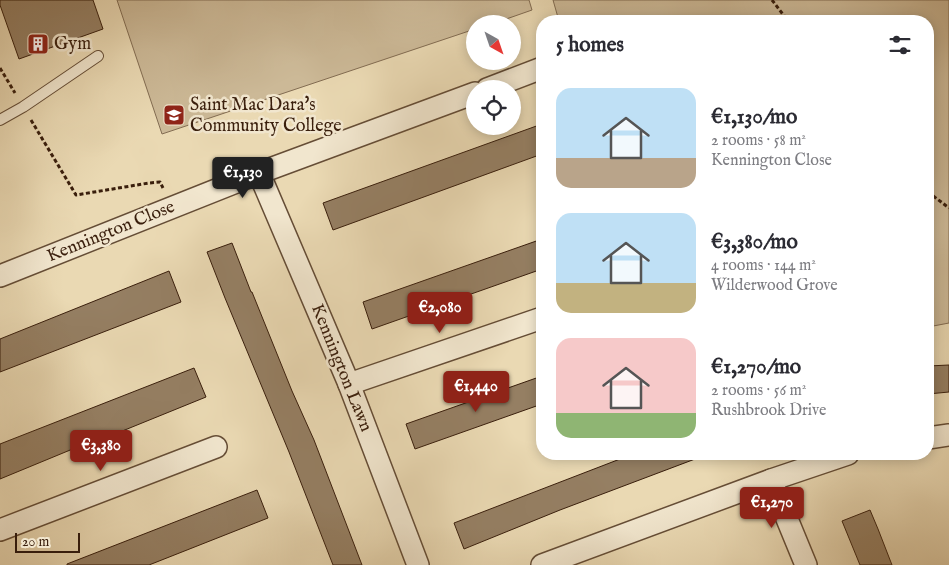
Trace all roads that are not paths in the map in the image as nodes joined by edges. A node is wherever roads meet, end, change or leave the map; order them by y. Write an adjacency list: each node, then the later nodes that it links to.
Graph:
1 (98, 56): 5 (lane)
2 (536, 70): 3 (street)
3 (511, 80)
4 (466, 96): 6 (street, Kennington Close)
5 (0, 120)
6 (259, 173): 7 (street, Kennington Close); 9 (street, Kennington Lawn)
7 (0, 276)
8 (536, 320): 9 (street)
9 (349, 384): 17 (street, Kennington Lawn)
10 (949, 435): 11 (street)
11 (934, 437)
12 (216, 446): 15 (street)
13 (830, 460): 14 (street)
14 (771, 480): 16 (street); 18 (street)
15 (0, 530)
16 (549, 564)
17 (418, 565)
18 (806, 565)

